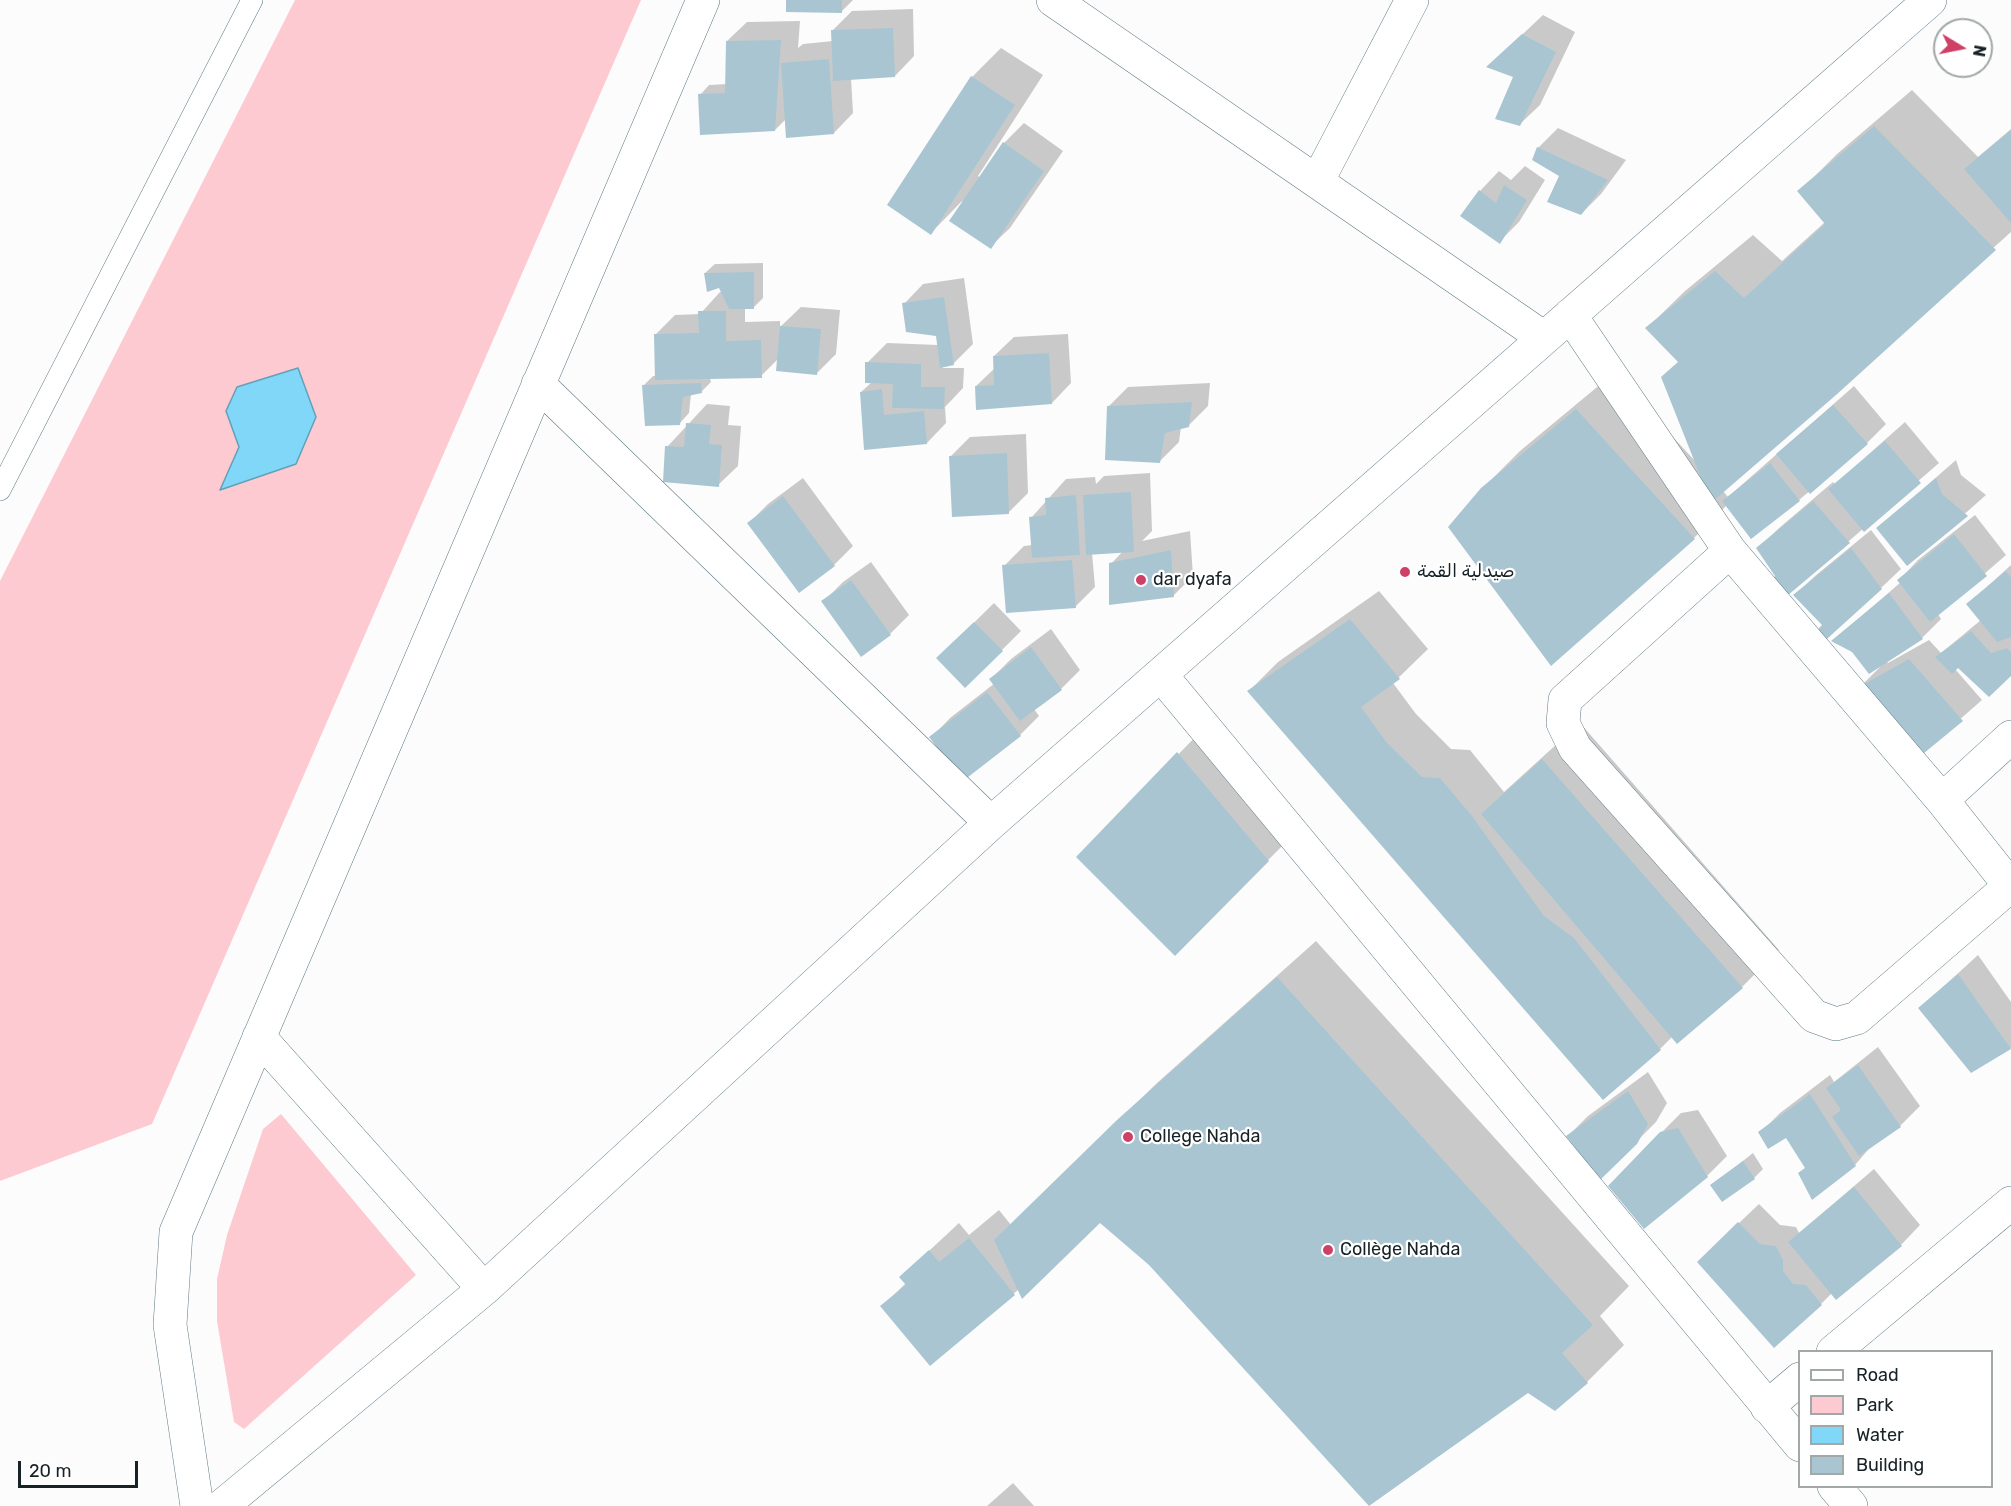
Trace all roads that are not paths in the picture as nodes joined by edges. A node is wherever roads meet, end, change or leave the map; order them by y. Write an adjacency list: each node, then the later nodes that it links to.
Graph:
1 (252, 0): 10 (lane)
2 (703, 0): 9 (street)
3 (1053, 0): 6 (street)
4 (1412, 0): 6 (street)
5 (1930, 0): 7 (street)
6 (1318, 180): 8 (street)
7 (1570, 315): 8 (street); 11 (street)
8 (1544, 338): 12 (street)
9 (538, 384): 15 (street); 17 (street)
10 (0, 490)
11 (1730, 551): 14 (street); 16 (street)
12 (1161, 675): 15 (street); 22 (street)
13 (2011, 737): 14 (street)
14 (1942, 800): 16 (street)
15 (991, 823): 19 (street)
16 (2011, 886)
17 (259, 1037): 19 (street); 25 (street)
18 (2011, 1203): 20 (street)
19 (484, 1289): 26 (street)
20 (1835, 1350)
21 (1798, 1381): 22 (street)
22 (1767, 1407): 23 (street)
23 (1798, 1443)
24 (1836, 1488): 27 (street)
25 (197, 1506)
26 (222, 1506)
27 (1851, 1506)

